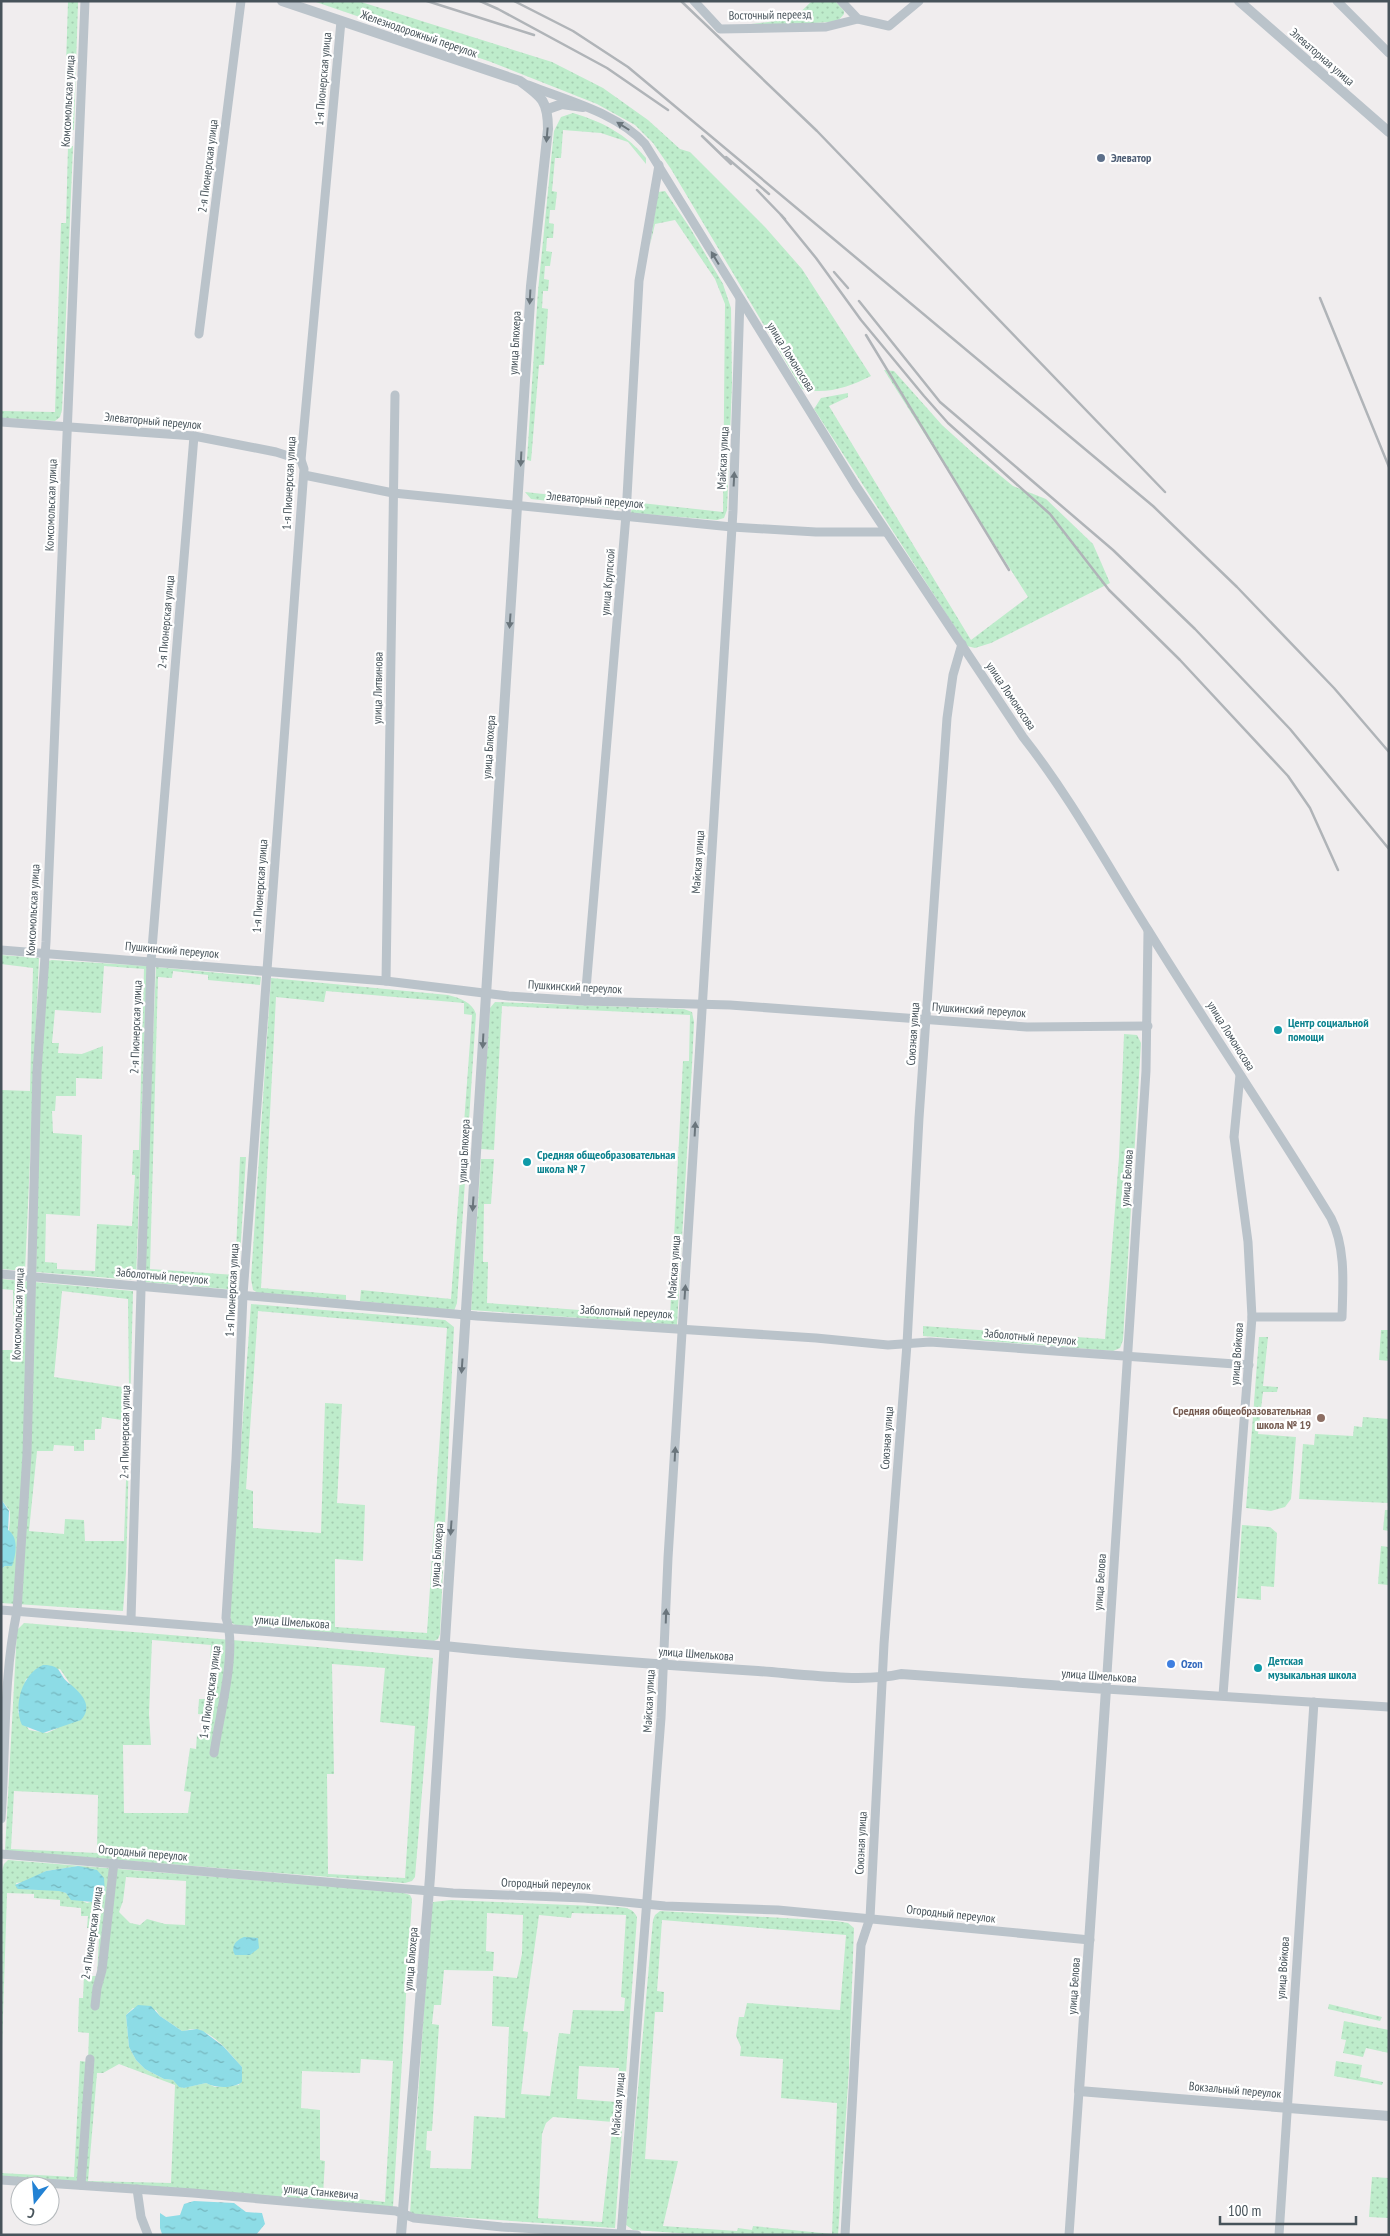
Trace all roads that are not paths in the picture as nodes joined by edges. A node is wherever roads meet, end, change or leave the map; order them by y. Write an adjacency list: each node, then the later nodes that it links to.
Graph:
1 (85, 1): 21 (street, Комсомольская улица)
2 (241, 1): 18 (street, 2-я Пионерская улица)
3 (282, 1): 10 (street, Железнодорожный переулок)
4 (694, 1): 9 (street, Восточный переезд)
5 (841, 1): 9 (street)
6 (919, 1): 9 (street)
7 (1239, 1): 15 (street, Элеваторная улица)
8 (1337, 1): 11 (street)
9 (858, 19)
10 (341, 21): 12 (street, Железнодорожный переулок); 23 (street, 1-я Пионерская улица)
11 (1389, 53)
12 (520, 81): 13 (street, улица Ломоносова); 14 (street)
13 (583, 107): 14 (street); 16 (street, улица Ломоносова, one-way to 13)
14 (548, 109): 26 (street, улица Блюхера, one-way to 26)
15 (1389, 132)
16 (659, 165): 17 (street, улица Ломоносова, one-way to 16); 27 (street, улица Крупской)
17 (740, 299): 28 (street, Майская улица, one-way to 17); 29 (street, улица Ломоносова)
18 (199, 334)
19 (395, 395): 25 (street, улица Литвинова)
20 (1, 422): 21 (street, Элеваторный переулок)
21 (66, 427): 22 (street, Элеваторный переулок); 33 (street, Комсомольская улица)
22 (194, 436): 23 (street, Элеваторный переулок); 34 (street, 2-я Пионерская улица)
23 (301, 460): 24 (street, 1-я Пионерская улица)
24 (304, 475): 25 (street, Элеваторный переулок); 35 (street, 1-я Пионерская улица)
25 (393, 493): 26 (street, Элеваторный переулок); 36 (street, улица Литвинова)
26 (518, 506): 27 (street, Элеваторный переулок); 37 (street, улица Блюхера, one-way to 37)
27 (626, 515): 28 (street, Элеваторный переулок); 38 (street, улица Крупской)
28 (732, 528): 29 (street, Элеваторный переулок); 39 (street, Майская улица)
29 (886, 532): 30 (street, улица Ломоносова)
30 (962, 644): 31 (street, улица Ломоносова); 40 (street, Союзная улица)
31 (1148, 930): 41 (street, улица Белова); 42 (street, улица Ломоносова)
32 (1, 950): 33 (street, Пушкинский переулок)
33 (45, 952): 34 (street, Пушкинский переулок); 44 (street, Комсомольская улица)
34 (151, 961): 35 (street, Пушкинский переулок); 45 (street, 2-я Пионерская улица)
35 (268, 971): 36 (street, Пушкинский переулок); 46 (street, 1-я Пионерская улица)
36 (386, 982): 37 (street, Пушкинский переулок)
37 (486, 993): 38 (street, Пушкинский переулок); 47 (street, улица Блюхера, one-way to 47)
38 (585, 1001): 39 (street, Пушкинский переулок)
39 (702, 1005): 40 (street, Пушкинский переулок); 49 (street, Майская улица, one-way to 39)
40 (926, 1019): 41 (street, Пушкинский переулок); 50 (street, Союзная улица)
41 (1148, 1026): 51 (street, улица Белова)
42 (1240, 1075): 48 (street, улица Войкова); 48 (street, улица Ломоносова)
43 (1, 1274): 44 (street, Заболотный переулок)
44 (32, 1276): 45 (street, Заболотный переулок); 54 (street, Комсомольская улица)
45 (141, 1287): 46 (street, Заболотный переулок); 55 (street, 2-я Пионерская улица)
46 (243, 1295): 47 (street, Заболотный переулок); 56 (street, 1-я Пионерская улица)
47 (465, 1314): 49 (street, Заболотный переулок); 57 (street, улица Блюхера, one-way to 57)
48 (1252, 1317): 52 (street, улица Войкова)
49 (682, 1328): 50 (street, Заболотный переулок); 58 (street, Майская улица, one-way to 49)
50 (907, 1344): 51 (street, Заболотный переулок); 59 (street, Союзная улица)
51 (1127, 1357): 52 (street, Заболотный переулок); 60 (street, улица Белова)
52 (1249, 1365): 61 (street, улица Войкова)
53 (1, 1610): 54 (street, улица Шмелькова)
54 (17, 1611): 55 (street, улица Шмелькова); 65 (street, Комсомольская улица)
55 (131, 1619): 56 (street, улица Шмелькова)
56 (230, 1629): 57 (street, улица Шмелькова); 64 (street, 1-я Пионерская улица)
57 (444, 1646): 58 (street, улица Шмелькова); 68 (street, улица Блюхера)
58 (664, 1665): 59 (street, улица Шмелькова); 69 (street, Майская улица)
59 (882, 1679): 60 (street, улица Шмелькова); 70 (street, Союзная улица)
60 (1106, 1689): 61 (street, улица Шмелькова); 71 (street, улица Белова)
61 (1223, 1695): 62 (street, улица Шмелькова)
62 (1314, 1702): 63 (street, улица Шмелькова); 75 (street, улица Войкова)
63 (1389, 1707)
64 (214, 1753)
65 (1, 1819)
66 (1, 1854): 67 (street, Огородный переулок)
67 (114, 1862): 68 (street, Огородный переулок); 72 (street, 2-я Пионерская улица)
68 (429, 1889): 69 (street, Огородный переулок); 80 (street, улица Блюхера)
69 (646, 1905): 70 (street, Огородный переулок); 81 (street, Майская улица)
70 (870, 1918): 71 (street, Огородный переулок); 85 (street, Союзная улица)
71 (1090, 1940): 74 (street, улица Белова)
72 (95, 2006)
73 (90, 2059): 78 (street)
74 (1079, 2091): 75 (street, Вокзальный переулок); 86 (street, улица Белова)
75 (1287, 2108): 76 (street, Вокзальный переулок); 87 (street, улица Войкова)
76 (1389, 2116)
77 (1, 2180): 78 (street, улица Станкевича)
78 (81, 2185): 79 (street, улица Станкевича)
79 (136, 2189): 80 (street, улица Станкевича); 82 (street)
80 (402, 2213): 81 (street, улица Станкевича); 83 (street, улица Блюхера)
81 (621, 2234): 84 (street, улица Станкевича)
82 (148, 2235)
83 (400, 2235)
84 (637, 2235)
85 (845, 2235)
86 (1069, 2235)
87 (1279, 2235)

